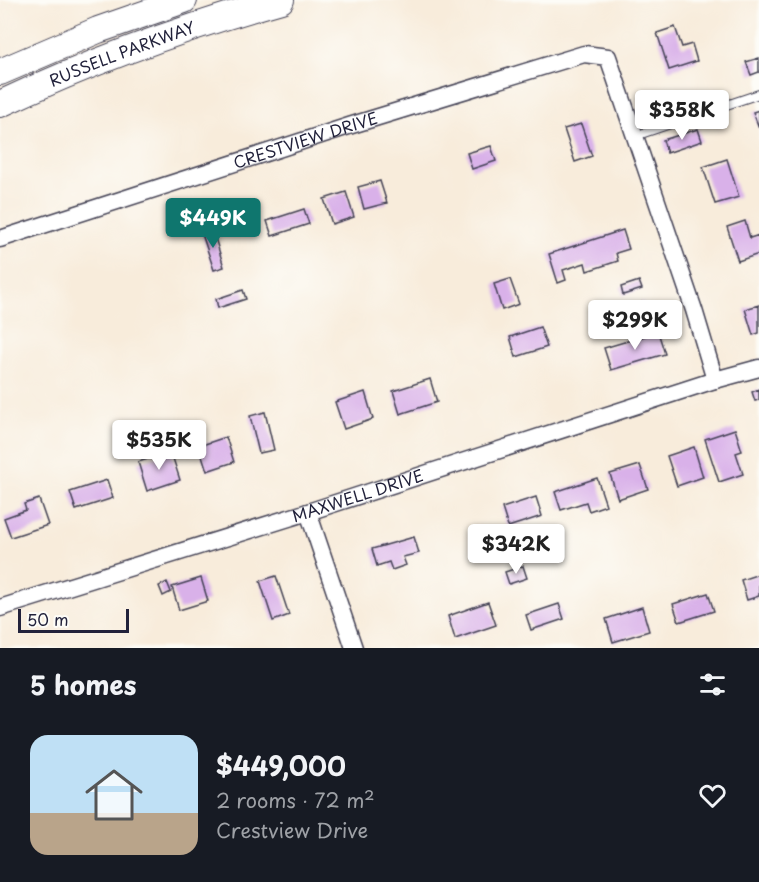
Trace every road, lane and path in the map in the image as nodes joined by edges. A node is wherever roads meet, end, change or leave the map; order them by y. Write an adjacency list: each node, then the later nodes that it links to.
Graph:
1 (184, 0): 3 (main road, RUSSELL PARKWAY)
2 (281, 0): 5 (main road, RUSSELL PARKWAY)
3 (0, 72)
4 (759, 94): 6 (lane)
5 (0, 104)
6 (634, 136): 7 (street, CRESTVIEW DRIVE); 9 (street)
7 (0, 239)
8 (759, 368): 9 (street, MAXWELL DRIVE)
9 (715, 380): 10 (street, MAXWELL DRIVE)
10 (308, 512): 11 (street, MAXWELL DRIVE); 12 (street)
11 (0, 608)
12 (354, 648)

